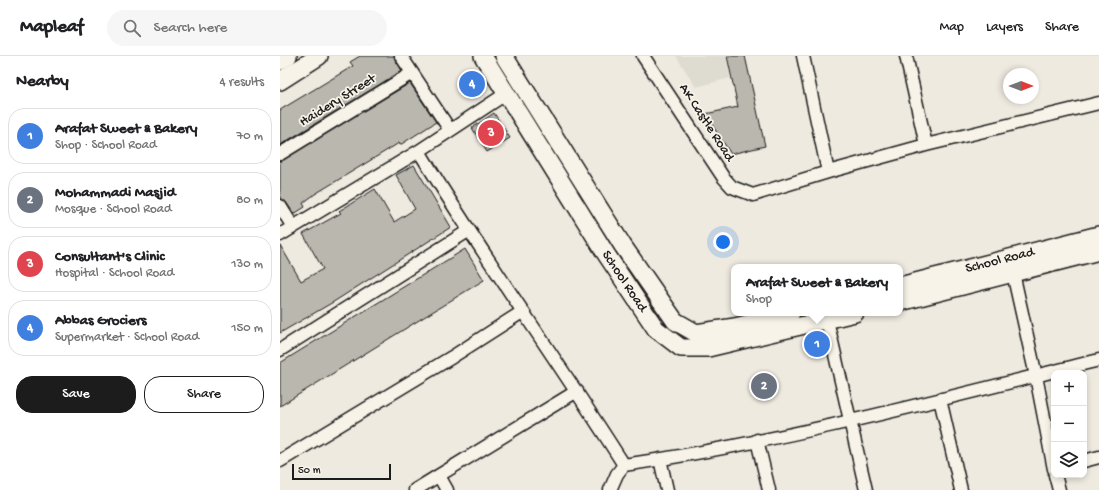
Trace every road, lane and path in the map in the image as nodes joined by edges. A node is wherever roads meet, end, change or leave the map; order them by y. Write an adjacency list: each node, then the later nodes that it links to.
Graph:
1 (288, 56): 9 (street)
2 (319, 56): 11 (street)
3 (402, 56): 10 (street)
4 (504, 56): 32 (street, School Road)
5 (643, 56): 18 (street, AK Castle Road)
6 (803, 56): 18 (street)
7 (906, 56): 15 (street)
8 (486, 57): 12 (street, School Road)
9 (280, 61)
10 (412, 73): 14 (street); 17 (street, Haidery Street)
11 (280, 81)
12 (507, 93): 14 (street); 32 (street, School Road)
13 (1099, 103): 15 (street)
14 (450, 130): 16 (street)
15 (926, 145): 18 (street)
16 (419, 151): 20 (street); 21 (street)
17 (280, 154)
18 (828, 172)
19 (280, 206): 20 (street)
20 (293, 227): 22 (street)
21 (468, 231): 28 (street); 33 (street)
22 (280, 235)
23 (1099, 235): 26 (street, School Road)
24 (1099, 251): 25 (street, School Road)
25 (1013, 273): 27 (street, School Road); 35 (street)
26 (903, 285)
27 (903, 301)
28 (522, 312): 36 (street); 43 (street)
29 (784, 316): 32 (street, School Road)
30 (843, 316): 31 (street, School Road)
31 (827, 320): 32 (street, School Road); 38 (street)
32 (756, 329)
33 (280, 350)
34 (1099, 360): 35 (street)
35 (1036, 376): 37 (street); 40 (street)
36 (577, 391): 45 (street); 46 (street)
37 (940, 399): 38 (street); 54 (street)
38 (850, 421): 39 (street); 53 (street)
39 (758, 440): 42 (street); 52 (street)
40 (1051, 453)
41 (1099, 457): 44 (street)
42 (660, 459): 45 (street); 51 (street)
43 (280, 460)
44 (1087, 460)
45 (624, 465): 48 (street)
46 (439, 476): 49 (street); 50 (street)
47 (1056, 478): 55 (street)
48 (609, 489)
49 (415, 490)
50 (447, 490)
51 (667, 490)
52 (769, 490)
53 (866, 490)
54 (961, 490)
55 (1059, 490)

